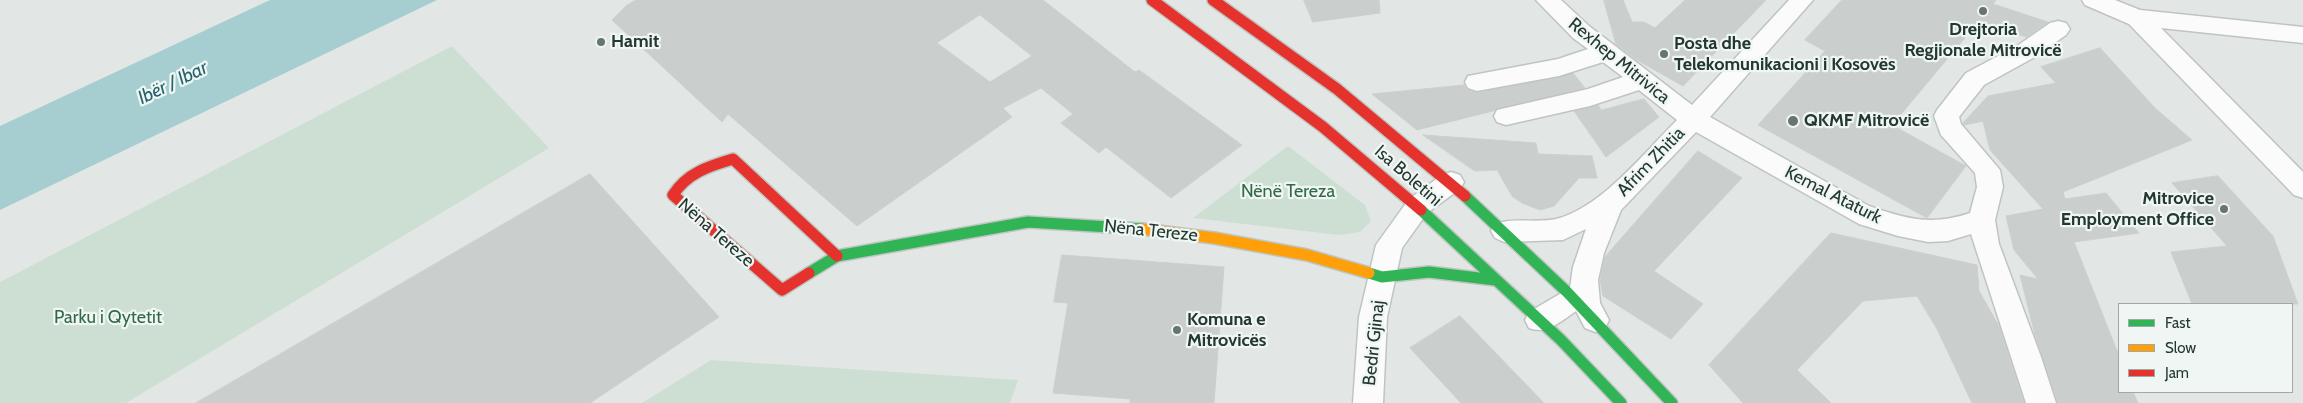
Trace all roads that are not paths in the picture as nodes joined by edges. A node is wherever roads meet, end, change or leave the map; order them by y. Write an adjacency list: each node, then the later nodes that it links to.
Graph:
1 (1152, 0): 17 (street, Isa Boletini)
2 (1213, 0): 14 (street, Isa Boletini)
3 (1547, 0): 9 (street, Rexhep Mitrivica)
4 (1802, 0): 13 (street, Afrim Zhitia)
5 (2093, 0): 6 (street)
6 (2137, 18): 8 (street); 15 (street)
7 (2058, 29): 18 (street)
8 (2303, 35)
9 (1607, 52): 10 (street, Rexhep Mitrivica); 11 (street)
10 (1642, 80): 12 (street); 13 (street, Rexhep Mitrivica)
11 (1477, 82)
12 (1506, 116)
13 (1693, 119): 16 (street, Afrim Zhitia); 18 (street, Kemal Ataturk)
14 (1451, 182): 17 (street); 19 (street, Isa Boletini)
15 (2303, 188)
16 (1610, 204): 19 (street, Afrim Zhitia); 25 (street, Afrim Zhitia)
17 (1418, 206): 21 (street); 22 (street, Isa Boletini)
18 (1982, 220): 29 (street)
19 (1504, 231): 23 (street, Isa Boletini)
20 (837, 256): 20 (street, Nëna Tereze); 21 (street, Nëna Tereze)
21 (1382, 277): 22 (street, Bedri Gjinaj); 26 (street, Bedri Gjinaj)
22 (1495, 280): 24 (street, Isa Boletini)
23 (1573, 298): 24 (street); 25 (street, Isa Boletini)
24 (1539, 320): 27 (street, Isa Boletini)
25 (1595, 320): 28 (street, Isa Boletini)
26 (1368, 403)
27 (1621, 403)
28 (1672, 403)
29 (2041, 403)

